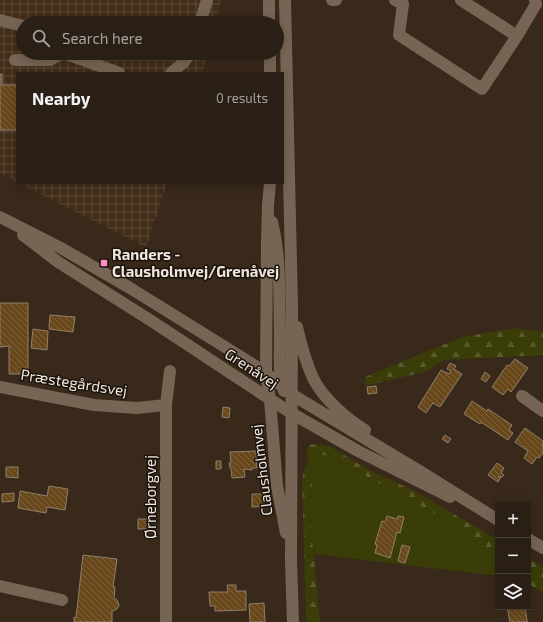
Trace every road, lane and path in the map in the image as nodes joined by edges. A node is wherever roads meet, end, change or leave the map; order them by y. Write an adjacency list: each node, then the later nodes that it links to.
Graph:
1 (207, 0): 9 (street)
2 (269, 0): 10 (street)
3 (285, 0): 25 (street)
4 (332, 0): 5 (street)
5 (336, 0)
6 (395, 0): 13 (street)
7 (461, 0): 13 (street)
8 (534, 0): 13 (street)
9 (202, 16)
10 (269, 16)
11 (0, 20): 12 (street)
12 (16, 24)
13 (517, 36)
14 (16, 60): 15 (street)
15 (50, 60)
16 (83, 60): 19 (street)
17 (186, 60): 20 (street)
18 (270, 60): 21 (street)
19 (116, 72)
20 (172, 72)
21 (270, 72)
22 (270, 184): 23 (street)
23 (268, 205): 27 (street, Clausholmvej); 29 (street)
24 (2, 218): 27 (street, Grenåvej); 31 (street, Grenåvej)
25 (292, 307): 29 (street); 35 (street)
26 (170, 371): 32 (street, Ørneborgvej)
27 (266, 373): 29 (street, Grenåvej); 31 (street, Clausholmvej)
28 (0, 387): 32 (street, Præstegårdsvej)
29 (287, 390): 34 (street, Clausholmvej); 35 (street, Grenåvej)
30 (522, 396): 33 (street)
31 (270, 400): 34 (street, Grenåvej); 40 (street, Clausholmvej)
32 (166, 405): 43 (street, Ørneborgvej)
33 (543, 411)
34 (291, 413): 37 (street, Grenåvej); 40 (street, Clausholmvej)
35 (421, 472): 36 (street, Grenåvej)
36 (495, 518)
37 (495, 519)
38 (531, 541): 39 (street)
39 (543, 548)
40 (291, 562): 44 (street, Clausholmvej)
41 (0, 586): 42 (street)
42 (62, 600)
43 (166, 622)
44 (293, 622)

